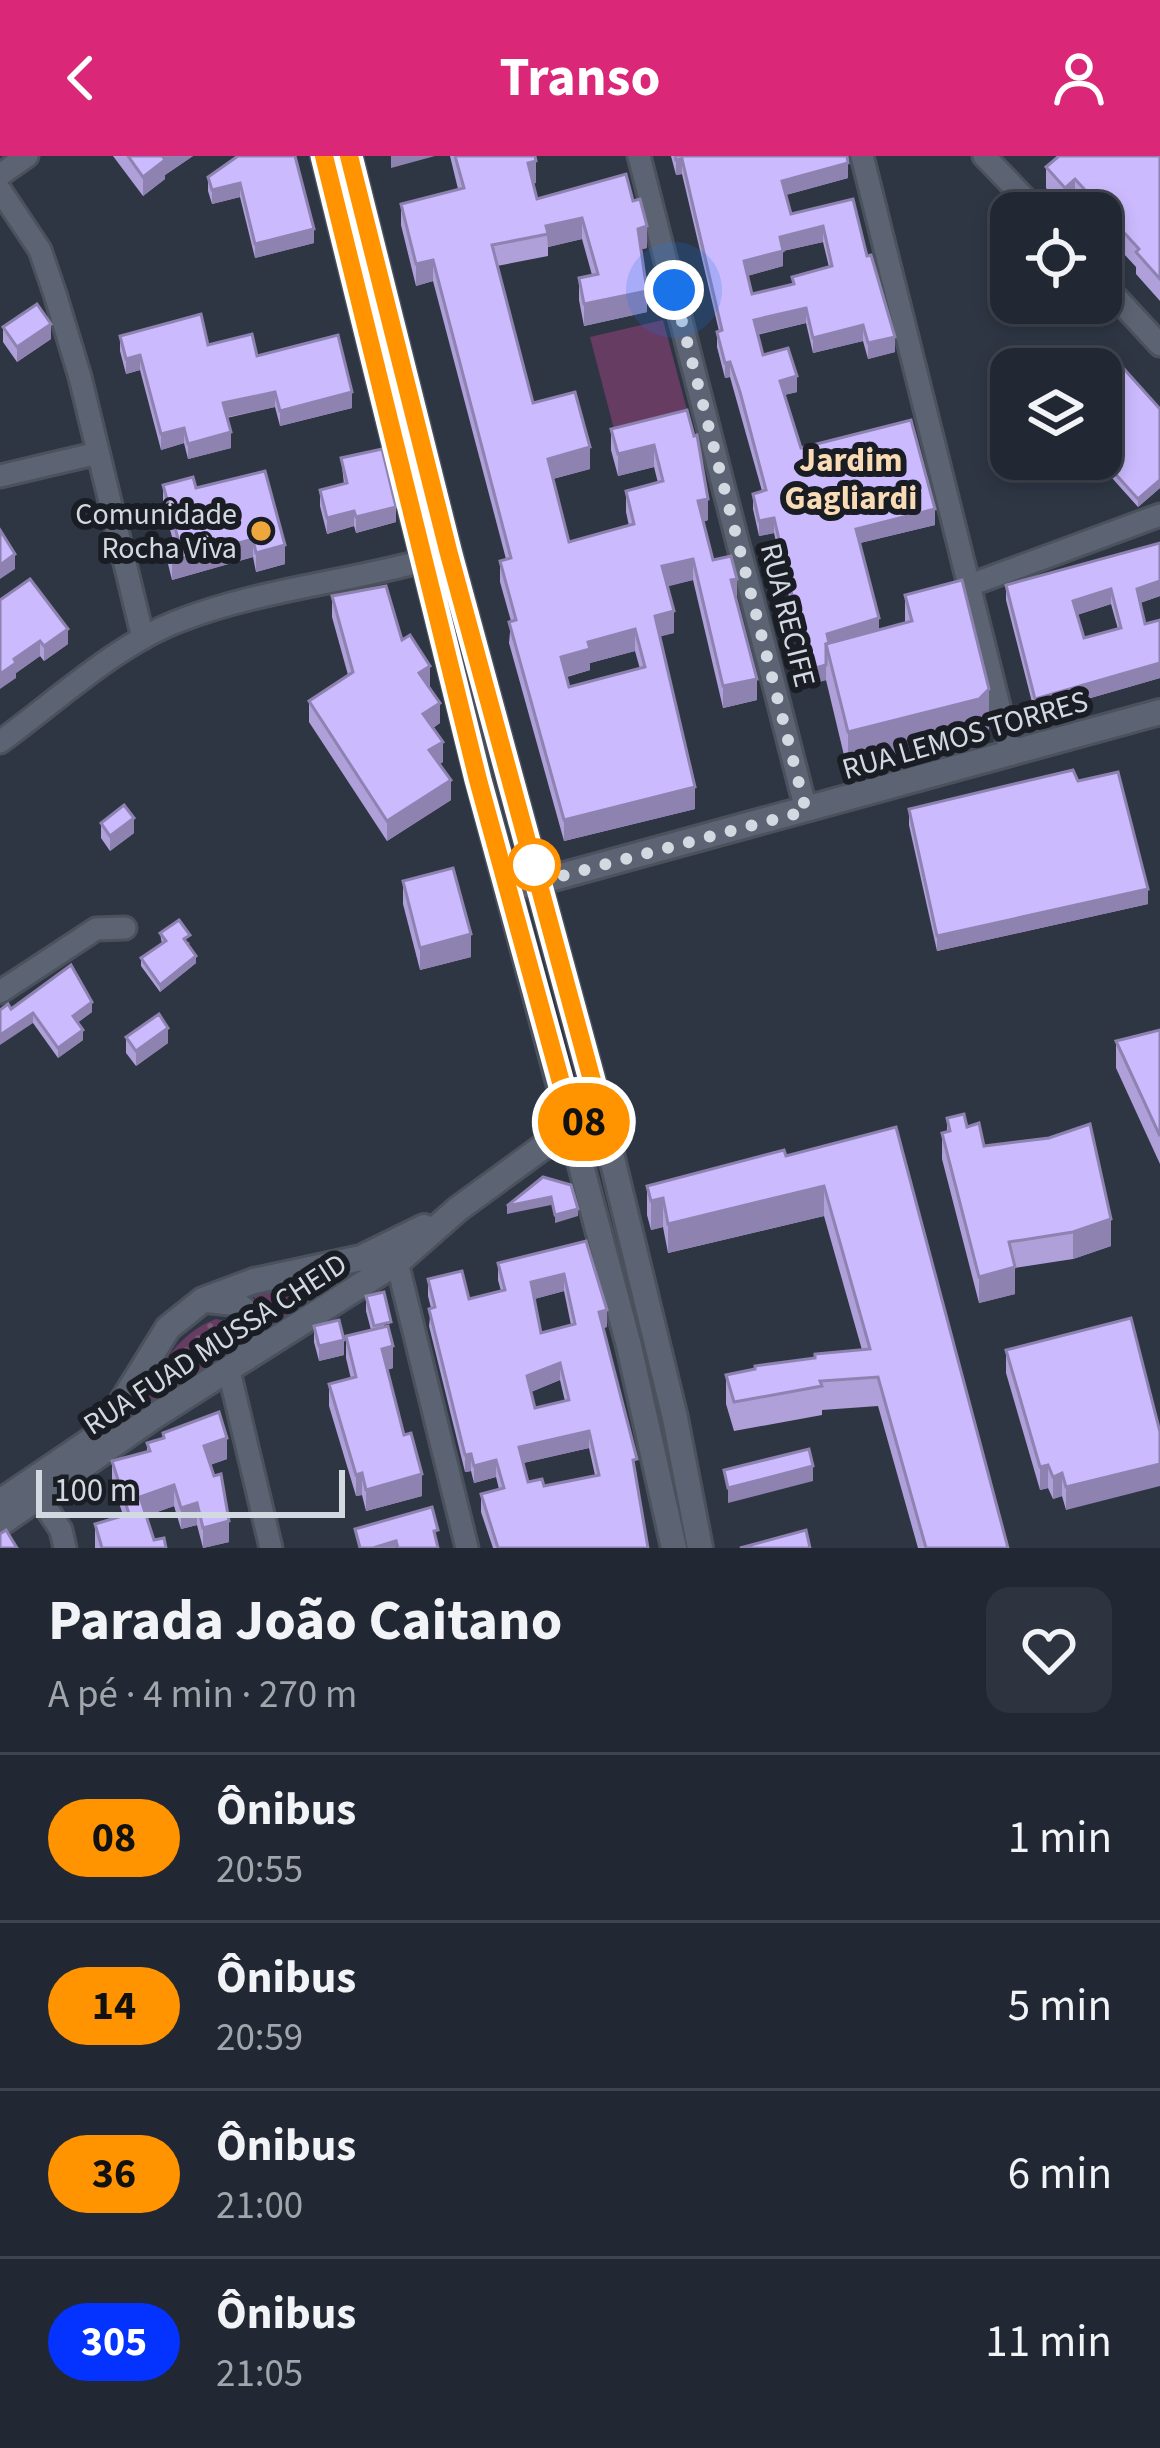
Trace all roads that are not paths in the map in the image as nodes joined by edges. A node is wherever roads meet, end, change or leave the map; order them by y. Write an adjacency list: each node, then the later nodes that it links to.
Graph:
1 (27, 156): 8 (street)
2 (324, 156): 18 (street)
3 (349, 156): 17 (street)
4 (639, 156): 26 (street, RUA RECIFE)
5 (862, 156): 9 (street)
6 (879, 156): 9 (street)
7 (984, 156): 11 (street)
8 (0, 175)
9 (867, 183): 19 (street)
10 (0, 190): 14 (street)
11 (1019, 192)
12 (1122, 304): 13 (street)
13 (1160, 345)
14 (98, 453): 15 (street); 20 (street)
15 (0, 476)
16 (1160, 515): 19 (street)
17 (449, 554): 18 (street); 21 (street)
18 (424, 561): 20 (street); 23 (street)
19 (970, 585): 25 (street)
20 (143, 638): 24 (street)
21 (491, 708): 23 (street); 27 (street)
22 (1160, 712): 25 (street, RUA LEMOS TORRES)
23 (462, 716): 28 (street)
24 (0, 742)
25 (1011, 754): 26 (street, RUA LEMOS TORRES)
26 (806, 811): 27 (street, RUA LEMOS TORRES)
27 (539, 882): 28 (street, RUA LEMOS TORRES); 31 (street)
28 (508, 890): 32 (street)
29 (125, 928): 30 (street)
30 (0, 992)
31 (602, 1117): 32 (street, RUA FUAD MUSSA CHEID); 44 (street)
32 (573, 1126): 33 (street, RUA FUAD MUSSA CHEID); 43 (street)
33 (458, 1209): 34 (street, RUA FUAD MUSSA CHEID); 35 (street, RUA FUAD MUSSA CHEID)
34 (397, 1262): 36 (street, RUA FUAD MUSSA CHEID); 42 (street)
35 (203, 1300): 36 (street); 38 (street, RUA FUAD MUSSA CHEID)
36 (237, 1364): 37 (street, RUA FUAD MUSSA CHEID); 41 (street)
37 (39, 1497): 39 (street, RUA FUAD MUSSA CHEID); 40 (street)
38 (0, 1502)
39 (0, 1524)
40 (65, 1548)
41 (271, 1548)
42 (467, 1548)
43 (674, 1548)
44 (700, 1548)

